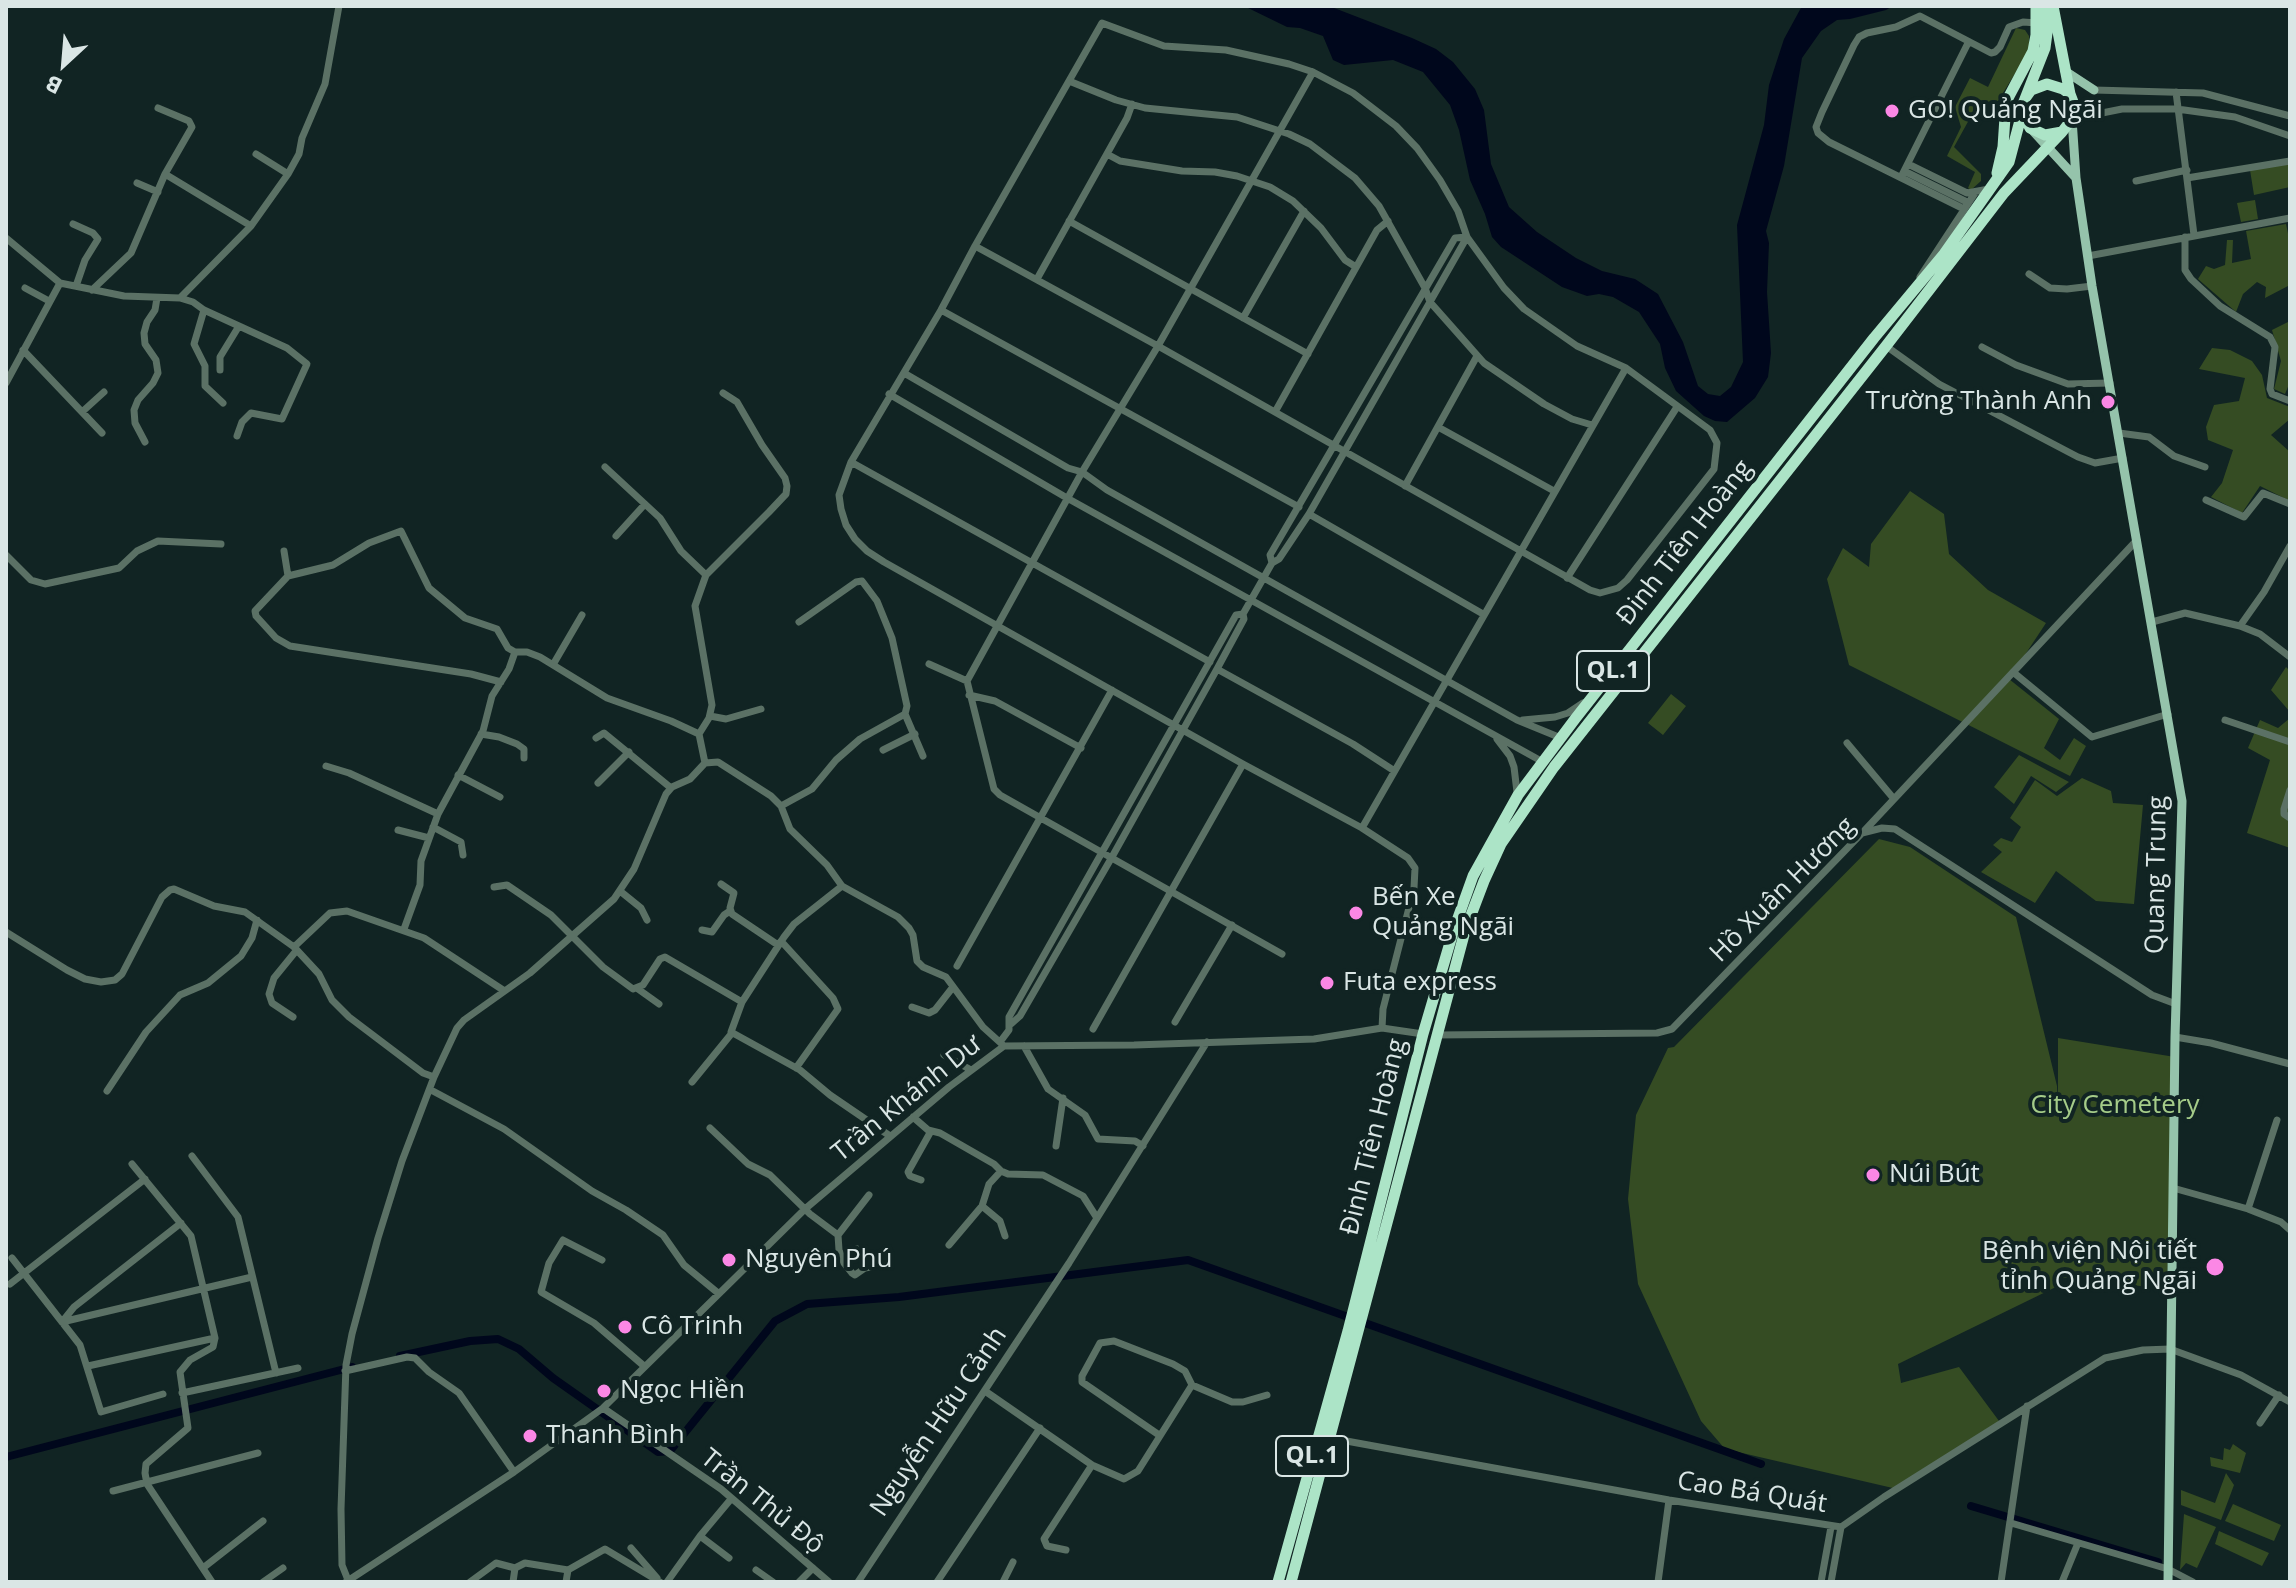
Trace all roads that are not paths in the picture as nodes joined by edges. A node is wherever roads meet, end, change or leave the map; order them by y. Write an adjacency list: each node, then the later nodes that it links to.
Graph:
1 (339, 6): 30 (street)
2 (2036, 6): 5 (highway)
3 (2045, 6): 13 (highway, QL.1)
4 (2053, 6): 7 (highway)
5 (2037, 23): 6 (street); 36 (highway)
6 (1968, 43): 28 (street); 28 (street)
7 (2065, 71): 10 (main road); 12 (highway)
8 (1313, 72): 9 (street); 21 (street); 47 (street)
9 (1069, 81): 14 (street); 50 (street)
10 (2094, 90): 11 (street); 12 (main road)
11 (2176, 92): 16 (street); 18 (street)
12 (2070, 94): 13 (highway); 19 (highway)
13 (2026, 97): 17 (highway, QL.1)
14 (1132, 104): 21 (street); 26 (street)
15 (158, 108): 29 (street)
16 (2177, 109): 19 (street); 23 (street); 31 (street)
17 (2022, 113): 20 (highway); 36 (highway, Đinh Tiên Hoàng / QL.1)
18 (2290, 116)
19 (2072, 119): 22 (highway, QL.1); 32 (main road, Quang Trung)
20 (2030, 128): 22 (highway); 24 (main road)
21 (1280, 131): 33 (street); 43 (street)
22 (2062, 132): 24 (highway, Đinh Tiên Hoàng / QL.1)
23 (2290, 136)
24 (2047, 147): 32 (main road); 72 (highway, Đinh Tiên Hoàng / QL.1)
25 (256, 154): 30 (street)
26 (1107, 154): 33 (street); 42 (street)
27 (2290, 161): 31 (street)
28 (1905, 171): 38 (street); 39 (street)
29 (165, 174): 37 (street); 45 (street)
30 (288, 174): 45 (street)
31 (2187, 174): 34 (street); 46 (street)
32 (2076, 178): 51 (main road, Quang Trung)
33 (1251, 181): 40 (street); 60 (street)
34 (2136, 181)
35 (137, 183): 37 (street)
36 (1991, 188): 38 (street); 62 (highway, Đinh Tiên Hoàng / QL.1)
37 (158, 192): 61 (street)
38 (1975, 193): 39 (street)
39 (1966, 206): 62 (street)
40 (1304, 211): 52 (street); 69 (street)
41 (2290, 218): 46 (street)
42 (1069, 221): 54 (street); 60 (street)
43 (1388, 221): 52 (street); 59 (street)
44 (73, 224): 56 (street)
45 (251, 226): 64 (street)
46 (2194, 235): 48 (street)
47 (1467, 237): 59 (street); 66 (street); 77 (street)
48 (2185, 237): 51 (street); 85 (street)
49 (6, 238): 55 (street)
50 (975, 246): 54 (street); 68 (street)
51 (2088, 256): 57 (main road, Quang Trung)
52 (1356, 267): 75 (street)
53 (2029, 274): 57 (street)
54 (1037, 279): 71 (street)
55 (60, 283): 56 (street); 65 (street)
56 (76, 286): 61 (street)
57 (2092, 286): 81 (main road, Quang Trung)
58 (25, 288): 65 (street)
59 (1425, 288): 66 (street); 97 (street)
60 (1191, 289): 69 (street); 71 (street)
61 (92, 290): 63 (street)
62 (1912, 293): 143 (highway, Đinh Tiên Hoàng / QL.1)
63 (157, 298): 64 (street); 96 (street)
64 (180, 298): 67 (street)
65 (49, 301): 74 (street)
66 (1430, 302): 76 (street); 98 (street)
67 (204, 310): 70 (street); 86 (street)
68 (941, 310): 79 (street); 88 (street)
69 (1243, 318): 75 (street)
70 (239, 326): 78 (street); 95 (street)
71 (1158, 346): 88 (street); 90 (street)
72 (1886, 346): 99 (street); 224 (highway, Đinh Tiên Hoàng / QL.1)
73 (1982, 347): 81 (street)
74 (23, 350): 80 (street); 89 (street)
75 (1308, 354): 90 (street)
76 (1477, 356): 91 (street); 92 (street)
77 (1626, 368): 87 (street); 91 (street)
78 (220, 370)
79 (904, 373): 84 (street); 103 (street)
80 (6, 382)
81 (2110, 383): 94 (main road, Quang Trung)
82 (104, 392): 89 (street)
83 (723, 393): 121 (street)
84 (889, 394): 100 (street); 106 (street)
85 (2290, 401)
86 (223, 403)
87 (1677, 407): 124 (street); 124 (street)
88 (1122, 409): 103 (street); 110 (street)
89 (82, 412): 93 (street)
90 (1275, 412): 97 (street)
91 (1592, 425): 105 (street)
92 (1438, 427): 104 (street); 105 (street)
93 (102, 433)
94 (2119, 433): 99 (main road, Quang Trung); 102 (street)
95 (237, 436)
96 (145, 442)
97 (1333, 446): 98 (street); 110 (street)
98 (1345, 451): 104 (street); 111 (street)
99 (2123, 458): 113 (main road, Quang Trung)
100 (851, 462): 120 (street); 131 (street)
101 (605, 467): 108 (street)
102 (2205, 467)
103 (1082, 472): 106 (street); 123 (street)
104 (1405, 486): 117 (street)
105 (1554, 491): 117 (street)
106 (1067, 498): 120 (street); 125 (street)
107 (2206, 500): 109 (street)
108 (645, 504): 112 (street); 121 (street)
109 (2290, 504)
110 (1299, 507): 119 (street)
111 (1309, 514): 119 (street); 127 (street)
112 (616, 536)
113 (2137, 540): 130 (main road, Quang Trung); 139 (street)
114 (221, 544): 118 (street)
115 (2290, 546): 132 (street)
116 (284, 551): 122 (street)
117 (1519, 551): 124 (street); 127 (street)
118 (6, 555)
119 (1272, 563): 123 (street)
120 (1030, 564): 131 (street); 135 (street)
121 (706, 575): 150 (street)
122 (288, 576): 133 (street); 142 (street)
123 (1264, 578): 125 (street); 140 (street)
124 (1567, 578)
125 (1251, 600): 126 (street); 146 (street)
126 (1243, 614): 135 (street); 138 (street)
127 (1483, 614): 140 (street)
128 (582, 615): 136 (street)
129 (799, 622): 148 (street)
130 (2152, 622): 132 (street); 149 (main road, Quang Trung)
131 (998, 624): 141 (street); 144 (street)
132 (2240, 626): 134 (street)
133 (515, 652): 136 (street); 142 (street)
134 (2290, 657)
135 (1210, 662): 153 (street)
136 (554, 663): 155 (street)
137 (929, 664): 141 (street)
138 (1217, 669): 153 (street); 173 (street)
139 (2013, 672): 149 (street); 179 (street)
140 (1446, 679): 146 (street); 151 (street)
141 (967, 681): 145 (street)
142 (501, 682): 154 (street)
143 (1598, 689): 151 (street); 159 (highway, Đinh Tiên Hoàng / QL.1)
144 (1112, 690): 153 (street); 162 (street)
145 (969, 695): 162 (street); 183 (street)
146 (1434, 701): 157 (street); 173 (street)
147 (761, 709): 150 (street)
148 (905, 714): 156 (street); 181 (street)
149 (2169, 714): 215 (main road, Quang Trung)
150 (710, 716): 155 (street)
151 (1517, 720): 159 (street)
152 (2225, 720): 160 (street)
153 (1178, 727): 171 (street); 190 (street); 192 (street)
154 (481, 734): 167 (street); 174 (street)
155 (699, 734): 163 (street)
156 (915, 734): 164 (street); 166 (street)
157 (1493, 734): 169 (street); 180 (street)
158 (596, 738): 165 (street)
159 (1561, 738): 169 (highway, Đinh Tiên Hoàng / QL.1)
160 (2290, 742)
161 (1847, 743): 179 (street)
162 (1081, 748): 183 (street)
163 (702, 750): 168 (street); 170 (street)
164 (883, 750)
165 (629, 752): 175 (street); 176 (street)
166 (923, 756)
167 (524, 758)
168 (718, 762): 170 (street); 181 (street)
169 (1543, 762): 180 (highway, Đinh Tiên Hoàng / QL.1)
170 (705, 763): 176 (street)
171 (1243, 764): 186 (street); 197 (street)
172 (326, 766): 182 (street)
173 (1393, 770): 186 (street)
174 (458, 775): 178 (street); 182 (street)
175 (598, 783)
176 (671, 788): 196 (street)
177 (2290, 790): 184 (street)
178 (500, 797)
179 (1894, 799): 188 (street)
180 (1514, 801): 223 (highway, Đinh Tiên Hoàng / QL.1)
181 (781, 806): 194 (street)
182 (438, 814): 185 (street)
183 (1042, 817): 190 (street); 209 (street)
184 (2290, 818)
185 (433, 827): 189 (street); 191 (street)
186 (1362, 828): 220 (street)
187 (398, 830): 189 (street)
188 (1862, 833): 215 (street, Hồ Xuân Hương); 224 (street, Hồ Xuân Hương)
189 (429, 838): 202 (street)
190 (1102, 852): 192 (street); 219 (street)
191 (463, 855)
192 (1112, 857): 197 (street); 219 (street)
193 (721, 884): 198 (street)
194 (842, 886): 206 (street); 210 (street)
195 (494, 887): 205 (street)
196 (620, 891): 200 (street); 205 (street)
197 (1170, 892): 201 (street); 221 (street)
198 (730, 911): 203 (street); 206 (street)
199 (257, 920): 204 (street); 207 (street); 236 (street)
200 (647, 920)
201 (1232, 925): 208 (street); 218 (street)
202 (404, 929): 207 (street); 212 (street)
203 (702, 930)
204 (6, 932)
205 (573, 935): 211 (street); 212 (street)
206 (780, 943): 213 (street); 231 (street)
207 (295, 949): 217 (street); 233 (street)
208 (1282, 954)
209 (957, 966)
210 (953, 987): 216 (street); 227 (street)
211 (638, 989): 213 (street); 214 (street)
212 (503, 990): 233 (street)
213 (742, 1002): 222 (street)
214 (659, 1004)
215 (2176, 1004): 225 (main road, Quang Trung)
216 (912, 1007)
217 (293, 1017)
218 (1175, 1022)
219 (1011, 1024): 227 (street)
220 (1382, 1028): 223 (street, Trần Khánh Dư); 226 (street, Trần Khánh Dư)
221 (1093, 1029)
222 (732, 1033): 231 (street); 234 (street)
223 (1423, 1034): 224 (highway); 273 (highway, Đinh Tiên Hoàng / QL.1)
224 (1436, 1035): 273 (highway, Đinh Tiên Hoàng / QL.1)
225 (2175, 1037): 230 (street); 250 (main road, Quang Trung)
226 (1207, 1042): 228 (street, Trần Khánh Dư); 244 (street)
227 (1002, 1044): 228 (street, Trần Khánh Dư); 232 (street, Trần Khánh Dư)
228 (1024, 1046): 237 (street)
229 (944, 1055): 232 (street)
230 (2290, 1064)
231 (796, 1068): 242 (street)
232 (971, 1070): 238 (street, Trần Khánh Dư)
233 (434, 1077): 235 (street)
234 (692, 1082)
235 (431, 1090): 272 (street); 281 (street)
236 (107, 1091)
237 (1063, 1098): 243 (street); 244 (street)
238 (913, 1117): 241 (street); 242 (street, Trần Khánh Dư)
239 (2277, 1120): 254 (street)
240 (710, 1128): 253 (street)
241 (931, 1131): 247 (street); 249 (street)
242 (890, 1136): 253 (street, Trần Khánh Dư)
243 (1056, 1146)
244 (1143, 1146): 256 (street)
245 (192, 1156): 269 (street)
246 (132, 1164): 248 (street)
247 (1001, 1171): 252 (street); 256 (street)
248 (145, 1179): 258 (street); 268 (street)
249 (921, 1180)
250 (2173, 1188): 254 (street); 277 (main road, Quang Trung)
251 (869, 1195): 260 (street)
252 (982, 1206): 261 (street); 262 (street)
253 (805, 1209): 260 (street); 272 (street, Trần Khánh Dư)
254 (2248, 1209): 257 (street)
255 (2289, 1216): 257 (street)
256 (1097, 1218): 285 (street, Nguyễn Hữu Cảnh)
257 (2281, 1222): 259 (street)
258 (181, 1223): 271 (street); 274 (street)
259 (2290, 1230)
260 (838, 1235): 266 (street)
261 (1005, 1236)
262 (949, 1245)
263 (857, 1249): 266 (street)
264 (12, 1258): 268 (street)
265 (602, 1260): 279 (street)
266 (844, 1263): 267 (street)
267 (876, 1266)
268 (24, 1274): 270 (street); 274 (street)
269 (252, 1277): 271 (street); 282 (street)
270 (10, 1284)
271 (204, 1289): 274 (street); 276 (street)
272 (718, 1293): 279 (street, Trần Khánh Dư)
273 (1358, 1307): 275 (highway, Đinh Tiên Hoàng / QL.1)
274 (62, 1322): 278 (street)
275 (1352, 1332): 295 (highway, Đinh Tiên Hoàng / QL.1); 333 (highway, Đinh Tiên Hoàng / QL.1)
276 (215, 1338): 278 (street); 286 (street)
277 (2170, 1349): 289 (street); 290 (street, Cao Bá Quát); 317 (main road, Quang Trung)
278 (88, 1366): 287 (street)
279 (644, 1366): 291 (street, Trần Khánh Dư)
280 (298, 1368): 282 (street)
281 (346, 1369): 298 (street); 320 (street)
282 (276, 1373): 286 (street)
283 (1192, 1385): 288 (street); 294 (street); 294 (street)
284 (2290, 1389): 289 (street)
285 (985, 1391): 293 (street); 330 (street, Nguyễn Hữu Cảnh)
286 (182, 1393): 299 (street)
287 (163, 1394)
288 (1267, 1395)
289 (2284, 1399): 292 (street)
290 (2028, 1406): 303 (street); 306 (street, Cao Bá Quát)
291 (600, 1410): 298 (street, Trần Khánh Dư); 301 (street, Trần Thủ Độ)
292 (2260, 1423)
293 (1040, 1428): 297 (street); 331 (street)
294 (1159, 1435): 297 (street)
295 (1330, 1438): 302 (street, Cao Bá Quát); 334 (highway, Đinh Tiên Hoàng / QL.1)
296 (258, 1453): 299 (street)
297 (1092, 1465): 310 (street)
298 (514, 1472): 320 (street, Trần Khánh Dư)
299 (147, 1484): 300 (street); 313 (street)
300 (113, 1491)
301 (731, 1499): 307 (street); 316 (street, Trần Thủ Độ)
302 (1669, 1500): 305 (street, Cao Bá Quát); 335 (street)
303 (2011, 1518): 308 (street); 338 (street)
304 (263, 1521): 313 (street)
305 (1831, 1527): 306 (street, Cao Bá Quát); 336 (street)
306 (1841, 1527): 337 (street)
307 (700, 1536): 311 (street); 326 (street)
308 (2078, 1543): 317 (street); 339 (street)
309 (631, 1548): 326 (street)
310 (1066, 1550)
311 (729, 1558)
312 (1013, 1562): 332 (street)
313 (203, 1568): 321 (street)
314 (283, 1568): 322 (street)
315 (515, 1568): 318 (street); 323 (street); 324 (street)
316 (813, 1568): 328 (street); 329 (street, Trần Thủ Độ)
317 (2168, 1569): 340 (main road, Quang Trung); 341 (street)
318 (568, 1570): 325 (street); 326 (street)
319 (756, 1570): 327 (street)
320 (347, 1581)
321 (212, 1582)
322 (263, 1582)
323 (470, 1582)
324 (513, 1582)
325 (566, 1582)
326 (663, 1582)
327 (773, 1582)
328 (799, 1582)
329 (829, 1582)
330 (858, 1582)
331 (937, 1582)
332 (1003, 1582)
333 (1278, 1582)
334 (1291, 1582)
335 (1658, 1582)
336 (1821, 1582)
337 (1831, 1582)
338 (2001, 1582)
339 (2062, 1582)
340 (2168, 1582)
341 (2193, 1582)

